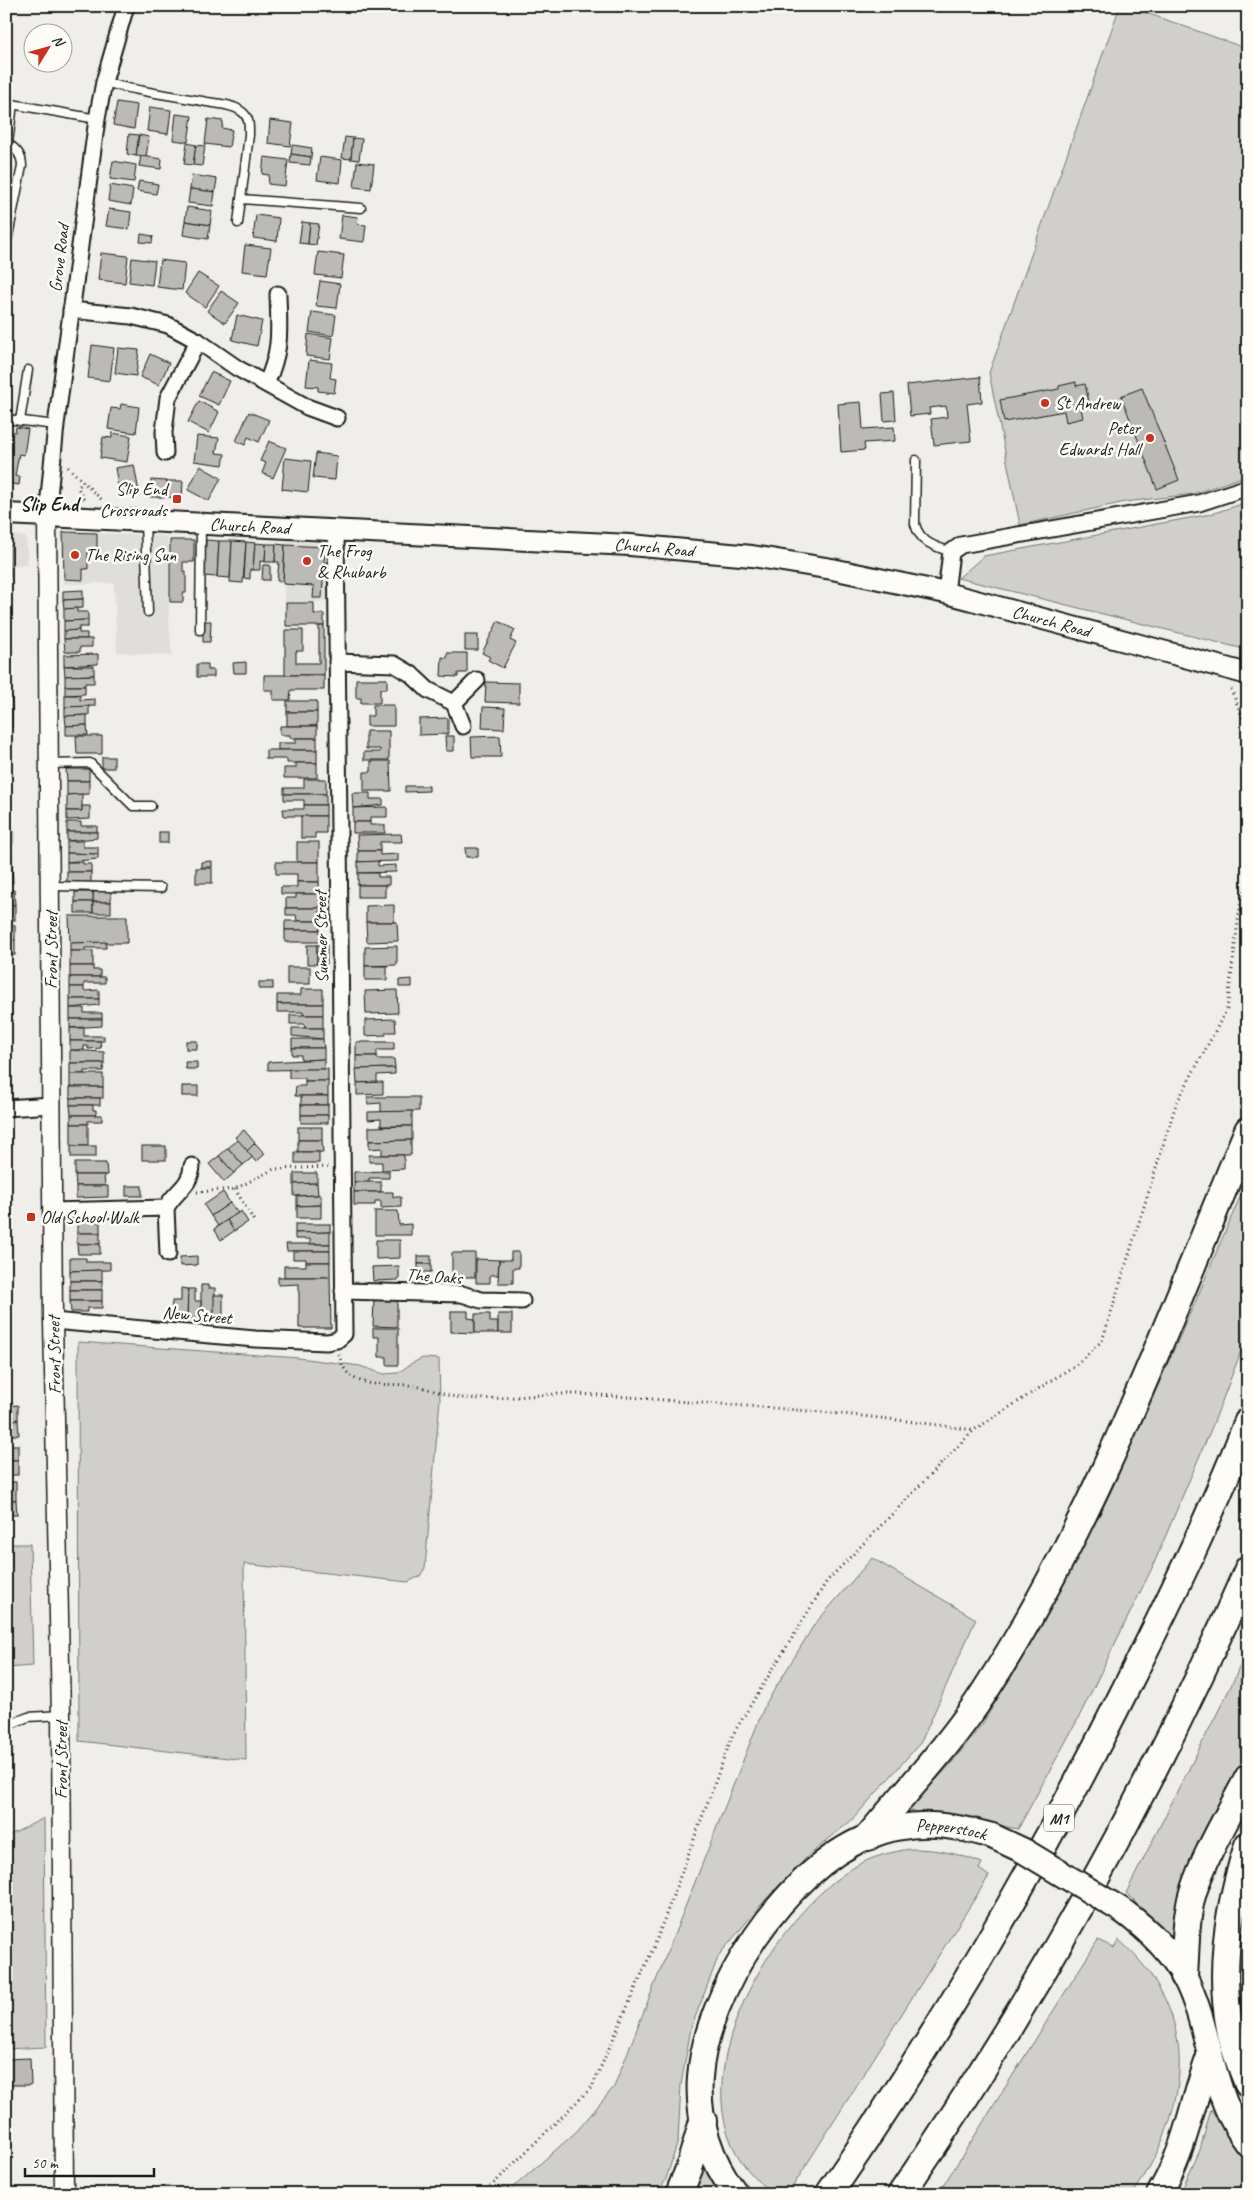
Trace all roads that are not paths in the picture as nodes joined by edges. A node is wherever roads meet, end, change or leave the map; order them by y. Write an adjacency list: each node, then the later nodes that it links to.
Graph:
1 (126, 6): 2 (street, Grove Road)
2 (104, 82): 4 (street, Grove Road); 6 (lane)
3 (10, 103): 4 (lane); 5 (lane)
4 (96, 119): 11 (street, Grove Road)
5 (7, 143): 9 (lane)
6 (241, 199): 7 (lane); 8 (lane)
7 (361, 208)
8 (238, 223)
9 (6, 246)
10 (278, 294): 14 (street)
11 (71, 310): 12 (street); 18 (street, Grove Road)
12 (198, 341): 14 (street); 19 (street)
13 (28, 370): 17 (lane)
14 (266, 384): 15 (street)
15 (337, 418)
16 (6, 419): 17 (lane)
17 (20, 421): 18 (lane)
18 (56, 424): 23 (street, Grove Road)
19 (165, 453)
20 (916, 460): 27 (lane)
21 (1248, 487): 27 (street)
22 (6, 514): 23 (main road, Church Road)
23 (47, 517): 24 (main road, Church Road); 36 (street, Front Street)
24 (145, 521): 25 (main road, Church Road); 29 (lane)
25 (202, 524): 26 (main road, Church Road); 30 (lane)
26 (336, 530): 28 (main road, Church Road); 31 (street, Summer Street)
27 (951, 552): 28 (street)
28 (946, 593): 32 (main road, Church Road)
29 (148, 612)
30 (200, 630)
31 (337, 662): 34 (street); 47 (street, Summer Street)
32 (1248, 674)
33 (477, 680): 34 (street)
34 (454, 703): 35 (street)
35 (463, 726)
36 (49, 764): 37 (lane); 38 (street, Front Street)
37 (151, 806)
38 (50, 886): 39 (lane); 40 (street, Front Street)
39 (161, 888)
40 (52, 1105): 41 (street); 45 (street, Front Street)
41 (6, 1108)
42 (1248, 1130): 56 (highway)
43 (192, 1166): 44 (street)
44 (166, 1208): 45 (street); 46 (street)
45 (52, 1211): 49 (street, Front Street)
46 (168, 1254)
47 (343, 1291): 48 (street, The Oaks); 50 (street, Summer Street)
48 (522, 1301)
49 (53, 1321): 50 (street, New Street); 53 (street, Front Street)
50 (337, 1340)
51 (1248, 1421): 66 (highway, M1)
52 (1248, 1569): 67 (highway)
53 (61, 1715): 54 (lane); 63 (street, Front Street)
54 (6, 1726)
55 (1248, 1778): 58 (highway)
56 (868, 1837): 58 (highway, Pepperstock, bridge); 61 (highway, Pepperstock)
57 (1248, 1845): 60 (highway)
58 (1184, 1976): 59 (highway, Pepperstock)
59 (1210, 2054): 62 (highway, Pepperstock); 68 (highway)
60 (1248, 2084)
61 (703, 2121): 64 (highway); 65 (highway, Pepperstock)
62 (1248, 2144)
63 (64, 2194)
64 (679, 2194)
65 (736, 2194)
66 (829, 2194)
67 (901, 2194)
68 (1159, 2194)

